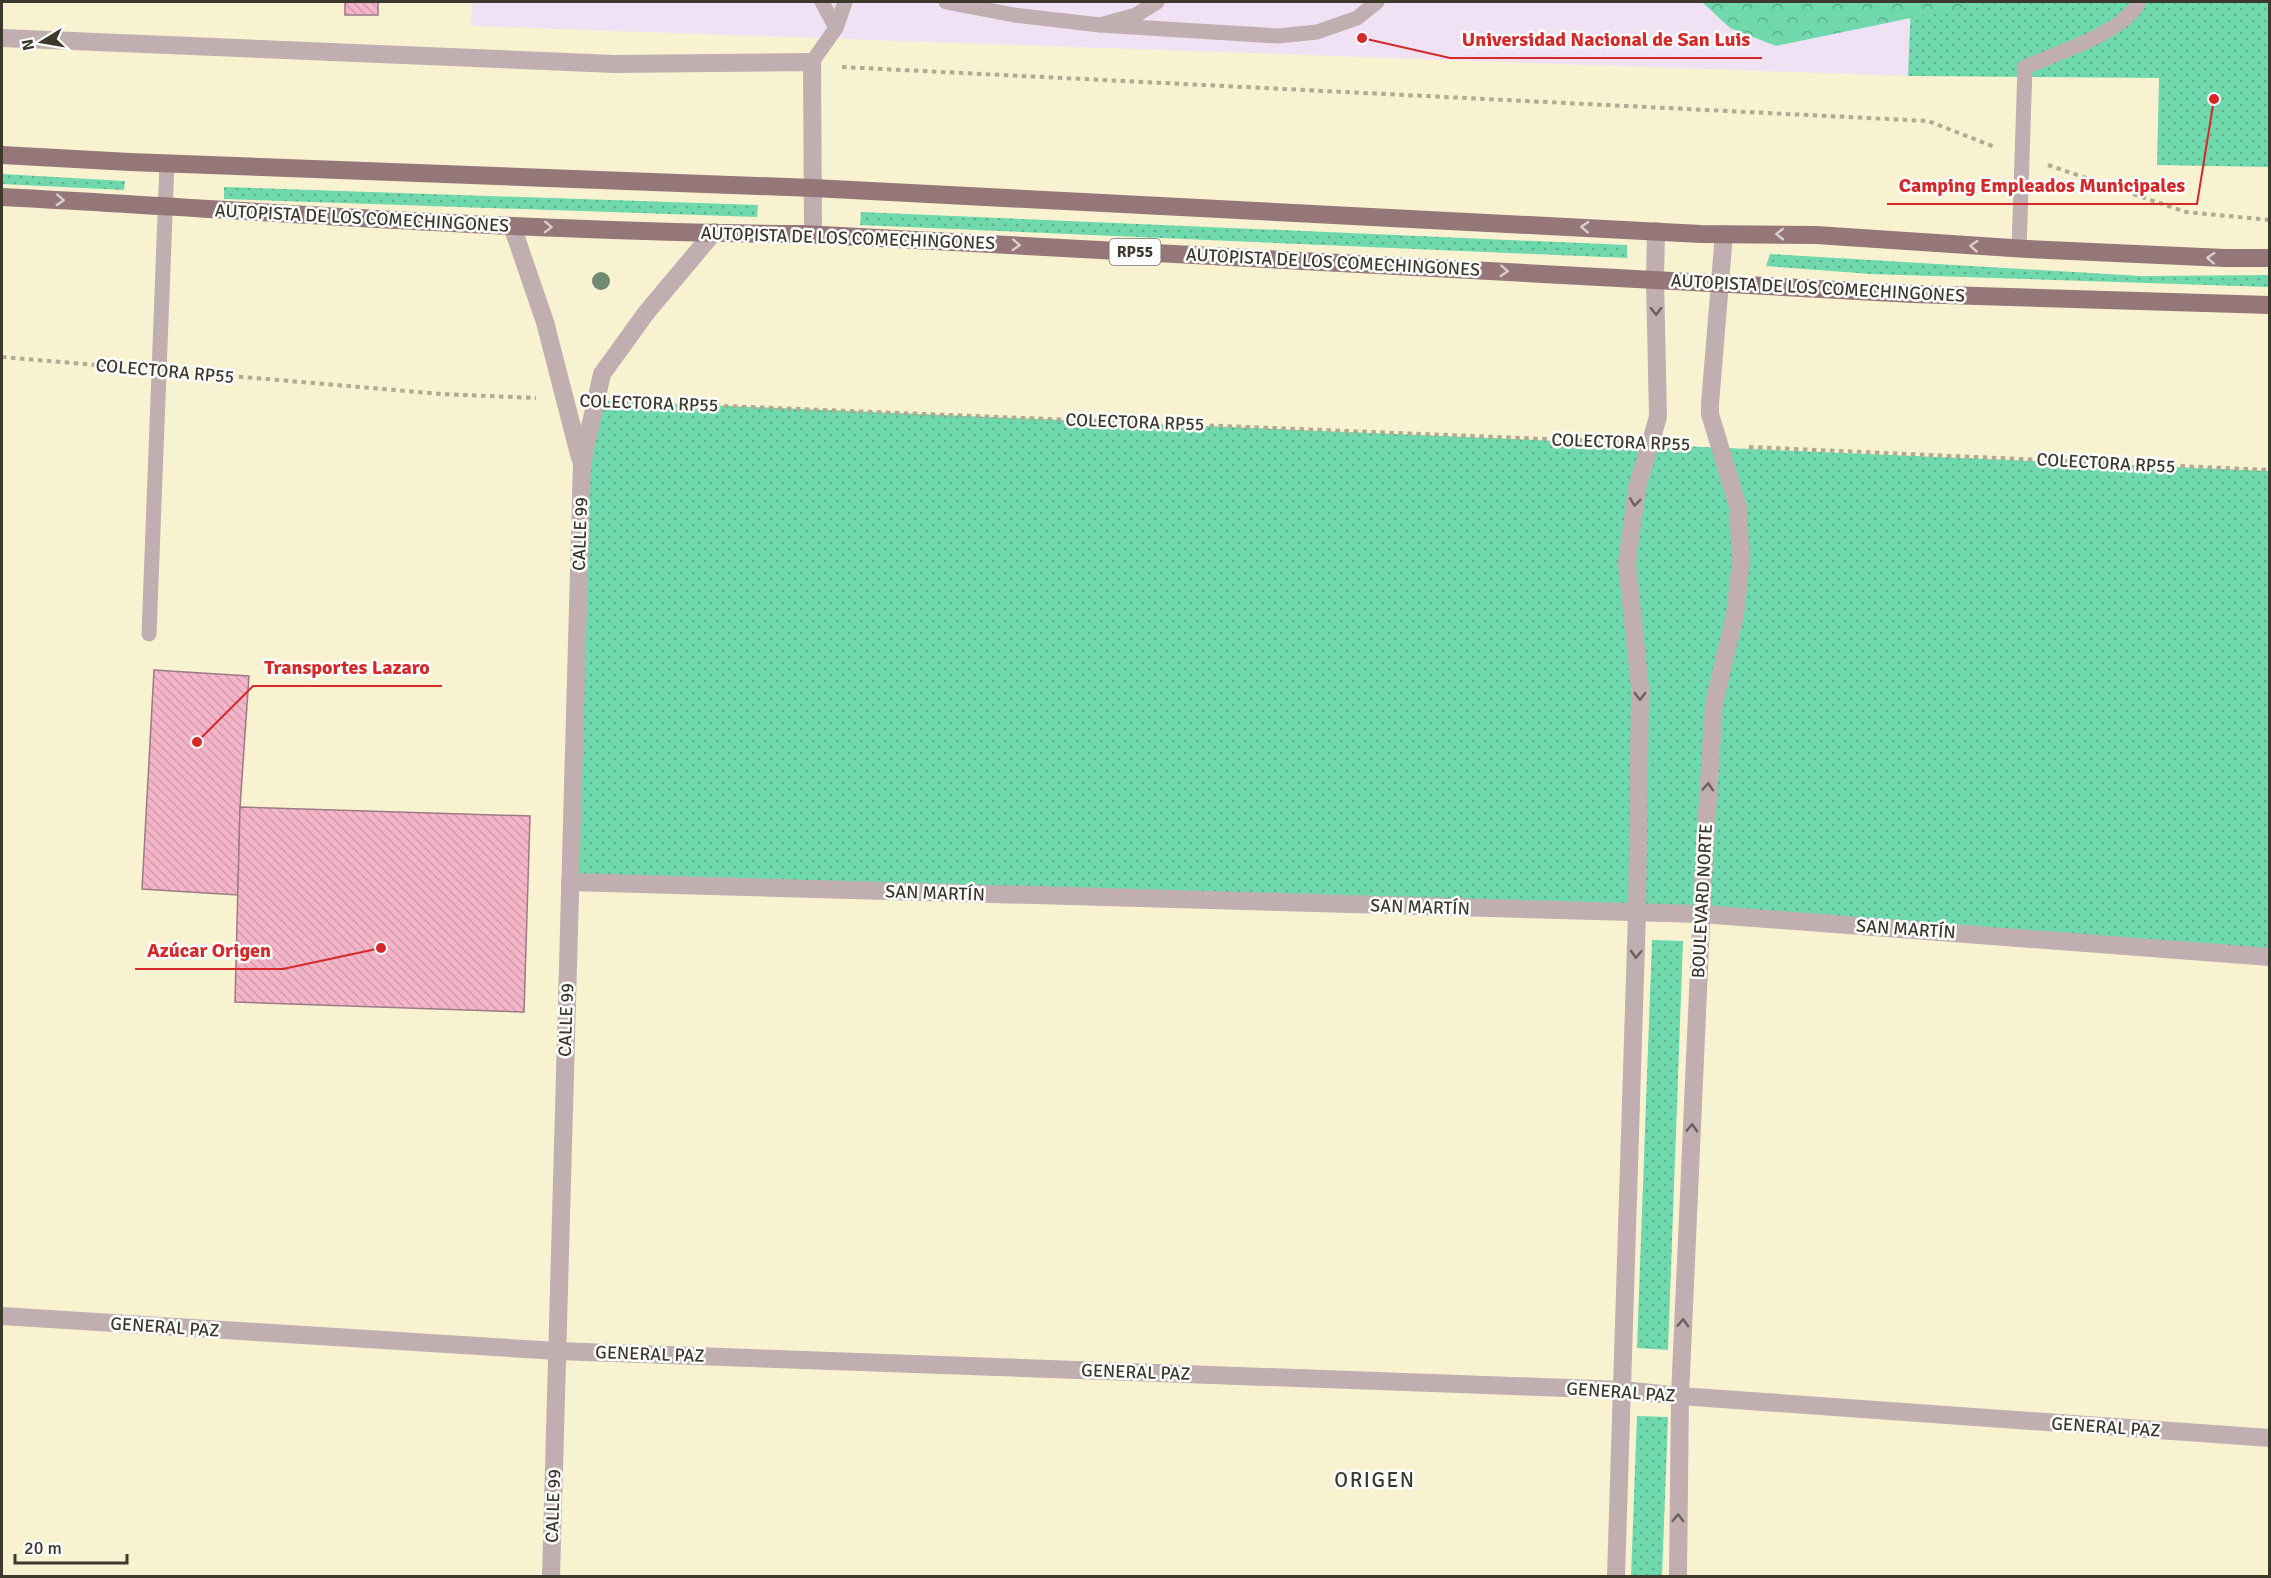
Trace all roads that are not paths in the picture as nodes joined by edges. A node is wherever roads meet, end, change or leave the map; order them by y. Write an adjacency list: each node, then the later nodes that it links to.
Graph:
1 (822, 2): 8 (lane)
2 (845, 2): 8 (lane)
3 (946, 2): 7 (lane)
4 (1157, 2): 7 (lane)
5 (1377, 2): 7 (lane)
6 (2139, 2): 21 (lane)
7 (1100, 25)
8 (836, 28): 10 (lane)
9 (2, 38): 10 (street)
10 (812, 63): 13 (street)
11 (2, 155): 12 (main road)
12 (167, 163): 13 (main road); 15 (lane)
13 (813, 188): 17 (main road, one-way to 13); 19 (street)
14 (2, 197): 15 (main road, AUTOPISTA DE LOS COMECHINGONES / RP55, one-way to 15)
15 (167, 206): 16 (main road, AUTOPISTA DE LOS COMECHINGONES / RP55); 27 (lane)
16 (512, 226): 18 (main road, AUTOPISTA DE LOS COMECHINGONES / RP55, one-way to 18); 26 (street)
17 (1656, 231): 20 (main road); 23 (street)
18 (714, 232): 19 (main road, AUTOPISTA DE LOS COMECHINGONES / RP55); 26 (street)
19 (813, 234): 23 (main road, AUTOPISTA DE LOS COMECHINGONES / RP55, one-way to 23)
20 (1724, 234): 21 (main road, one-way to 20); 24 (street, BOULEVARD NORTE)
21 (2019, 249): 22 (main road, one-way to 21)
22 (2270, 258)
23 (1655, 279): 24 (main road, AUTOPISTA DE LOS COMECHINGONES / RP55); 29 (street, one-way to 29)
24 (1720, 283): 25 (main road, AUTOPISTA DE LOS COMECHINGONES / RP55); 30 (street, BOULEVARD NORTE, one-way to 24)
25 (2270, 304)
26 (582, 463): 28 (street, CALLE 99)
27 (148, 634)
28 (570, 882): 29 (street, SAN MARTÍN); 33 (street, CALLE 99)
29 (1637, 913): 30 (street, SAN MARTÍN); 34 (street, one-way to 34)
30 (1701, 914): 31 (street, SAN MARTÍN); 35 (street, BOULEVARD NORTE, one-way to 30)
31 (2270, 957)
32 (2, 1316): 33 (street, GENERAL PAZ)
33 (557, 1351): 34 (street, GENERAL PAZ); 37 (street, CALLE 99)
34 (1623, 1390): 35 (street, GENERAL PAZ); 38 (street)
35 (1680, 1396): 36 (street, GENERAL PAZ); 39 (street, BOULEVARD NORTE, one-way to 35)
36 (2270, 1438)
37 (551, 1576)
38 (1616, 1576)
39 (1678, 1576)

